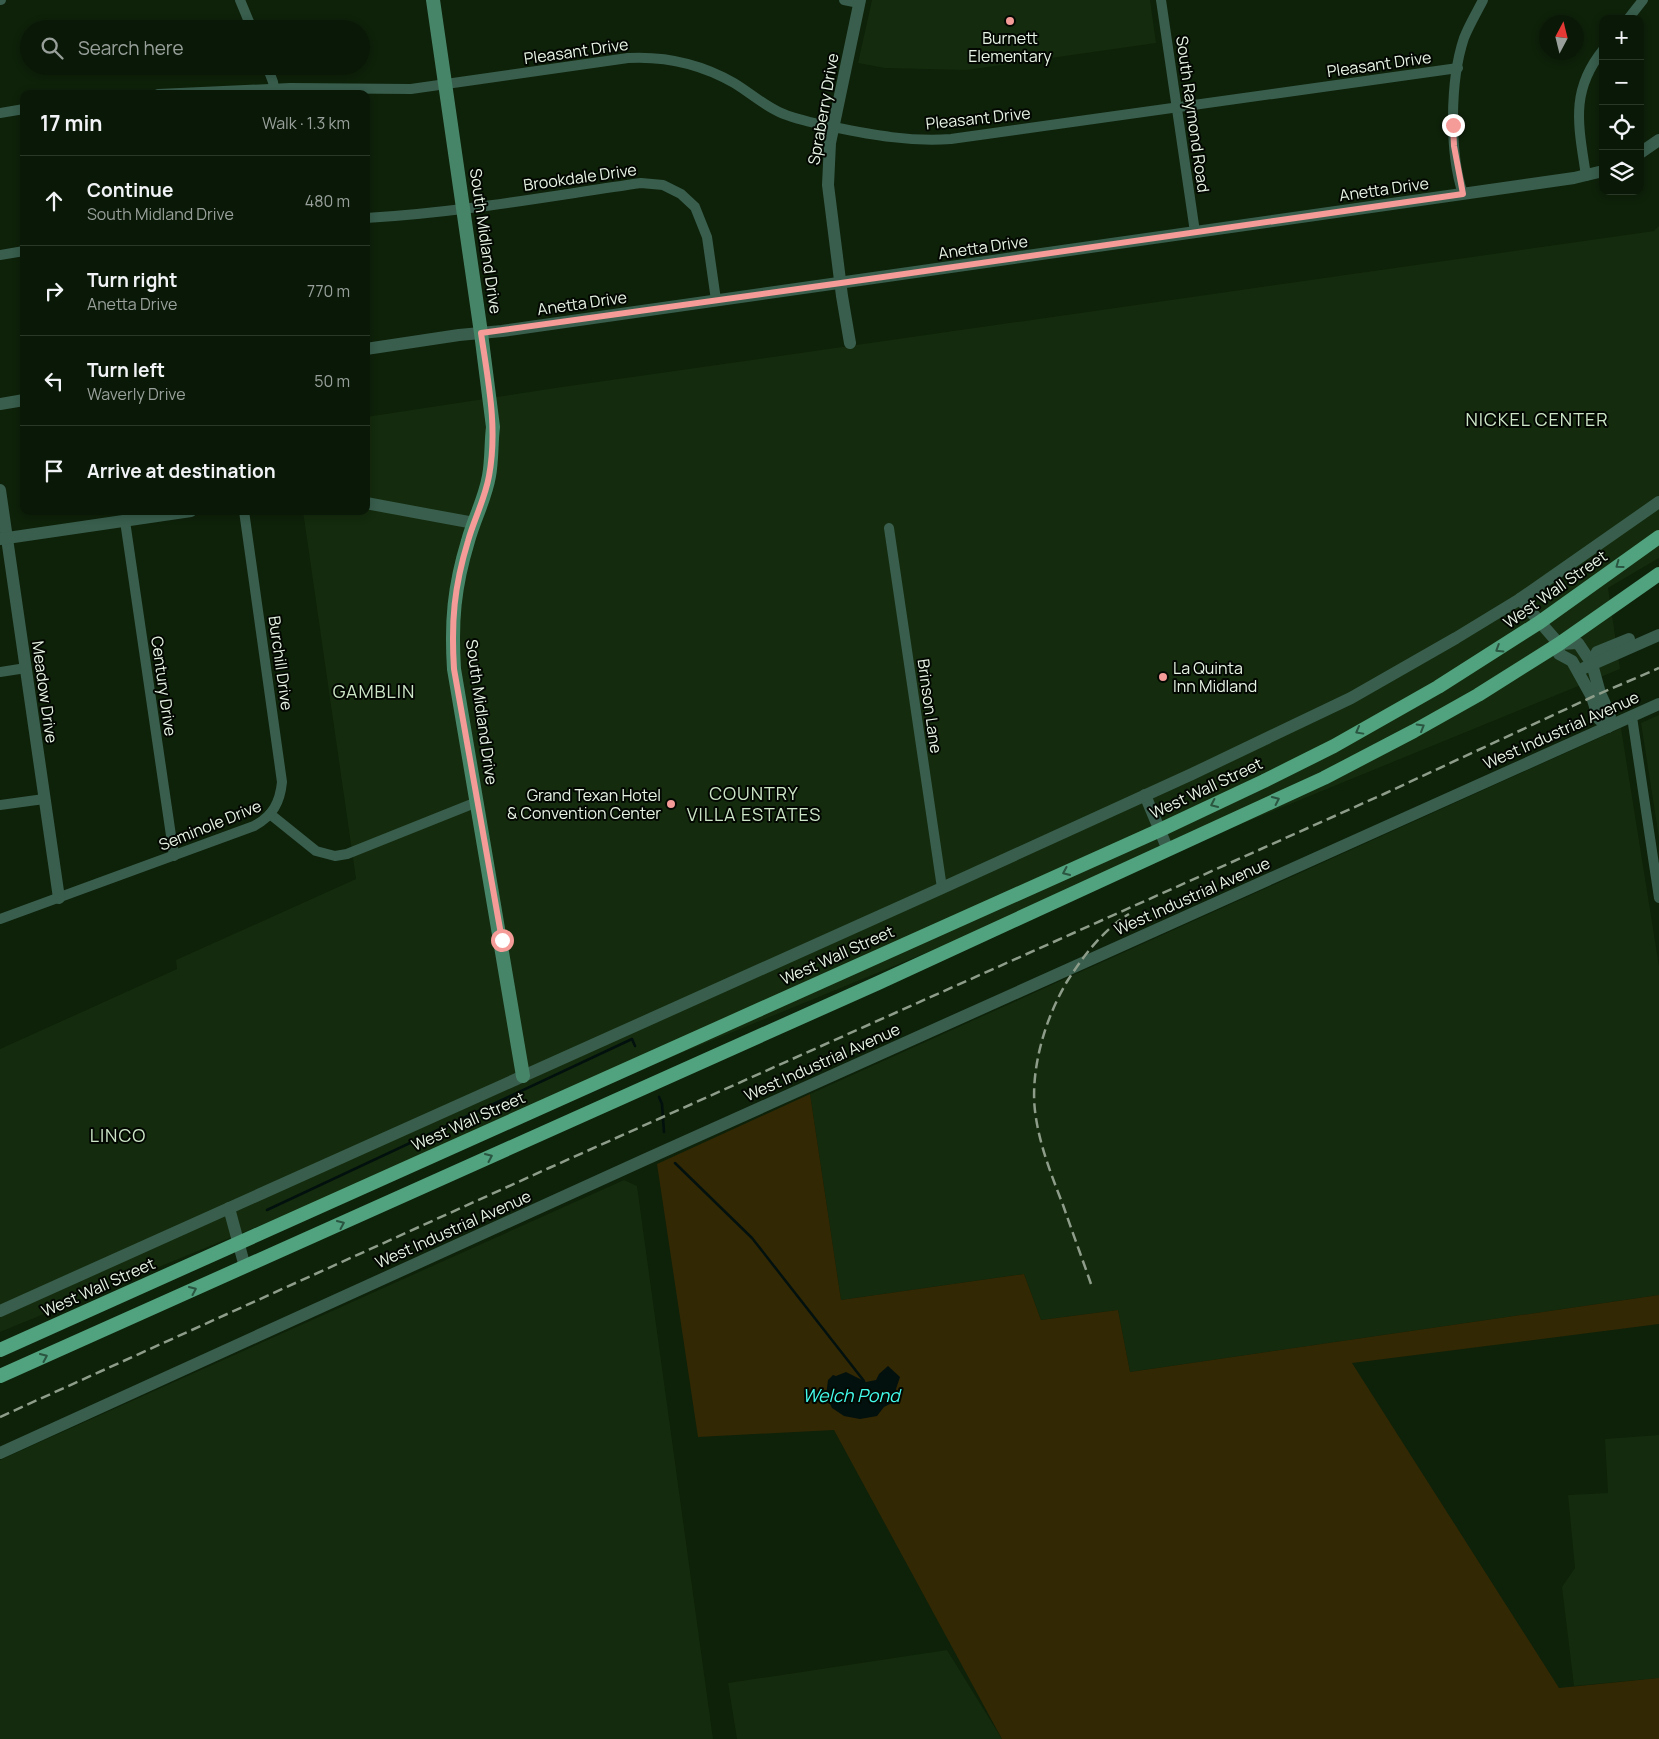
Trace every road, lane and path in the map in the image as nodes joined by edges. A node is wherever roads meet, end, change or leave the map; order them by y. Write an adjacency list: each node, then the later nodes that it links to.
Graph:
1 (240, 0): 9 (street)
2 (432, 0): 13 (main road, South Midland Drive)
3 (844, 0): 7 (street)
4 (1161, 0): 16 (street, South Raymond Road)
5 (1483, 0): 11 (street)
6 (1644, 0): 8 (street)
7 (860, 1): 19 (street, Spraberry Drive)
8 (1631, 15)
9 (248, 20)
10 (1599, 54): 23 (street)
11 (1458, 68): 16 (street, Pleasant Drive); 24 (street)
12 (270, 75): 14 (street)
13 (445, 85): 15 (street, Pleasant Drive); 19 (street, Pleasant Drive); 25 (main road, South Midland Drive)
14 (275, 90)
15 (343, 90)
16 (1177, 108): 19 (street, Pleasant Drive); 27 (street, South Raymond Road)
17 (20, 110): 18 (street)
18 (0, 113)
19 (834, 127): 30 (street, Spraberry Drive)
20 (1659, 140): 21 (street)
21 (1644, 150)
22 (1599, 172): 23 (street, Anetta Drive)
23 (1586, 176): 24 (street, Anetta Drive)
24 (1463, 194): 27 (street, Anetta Drive)
25 (464, 209): 26 (street, Brookdale Drive); 31 (street, Brookdale Drive); 32 (main road, South Midland Drive)
26 (370, 218)
27 (1195, 232): 30 (street, Anetta Drive)
28 (20, 252): 29 (street)
29 (0, 255)
30 (841, 283): 31 (street, Anetta Drive); 33 (street, Spraberry Drive)
31 (716, 300): 32 (street, Anetta Drive)
32 (481, 333): 34 (street, Anetta Drive); 43 (main road, South Midland Drive)
33 (850, 343)
34 (370, 348)
35 (20, 401): 36 (street)
36 (0, 404)
37 (0, 490): 46 (street, Meadow Drive)
38 (1659, 502): 48 (street, West Wall Street)
39 (370, 504): 43 (street)
40 (165, 515): 42 (street)
41 (245, 515): 64 (street, Burchill Drive)
42 (125, 521): 46 (street); 67 (street, Century Drive)
43 (474, 523): 62 (main road, South Midland Drive)
44 (889, 528): 68 (street, Brinson Lane)
45 (1659, 537): 49 (main road, West Wall Street, one-way to 49)
46 (4, 538): 54 (street, Meadow Drive)
47 (1659, 574): 52 (main road)
48 (1520, 599): 49 (street); 60 (street, West Wall Street)
49 (1540, 622): 52 (street); 65 (main road, West Wall Street, one-way to 65)
50 (1659, 627): 53 (street)
51 (1659, 635): 53 (street)
52 (1559, 644): 53 (street); 56 (street); 66 (main road, one-way to 52)
53 (1592, 664): 56 (street); 59 (street)
54 (26, 668): 55 (street); 61 (street, Meadow Drive)
55 (0, 672)
56 (1578, 672): 59 (street)
57 (1659, 704): 58 (street, West Industrial Avenue)
58 (1632, 716): 59 (street, West Industrial Avenue); 70 (street)
59 (1608, 727): 79 (street, West Industrial Avenue)
60 (1145, 795): 65 (street); 68 (street, West Wall Street)
61 (44, 799): 63 (street); 69 (street, Meadow Drive)
62 (477, 802): 64 (street, Seminole Drive); 72 (main road, South Midland Drive)
63 (0, 805)
64 (270, 814): 67 (street, Seminole Drive)
65 (1160, 830): 66 (street); 74 (main road, West Wall Street, one-way to 74)
66 (1168, 850): 75 (main road, one-way to 66)
67 (174, 856): 69 (street, Seminole Drive)
68 (942, 888): 72 (street, West Wall Street)
69 (59, 898): 71 (street, Seminole Drive)
70 (1659, 898)
71 (0, 920)
72 (524, 1076): 73 (street, West Wall Street)
73 (229, 1208): 74 (street); 76 (street, West Wall Street)
74 (238, 1243): 75 (street); 77 (main road, West Wall Street)
75 (245, 1267): 78 (main road, one-way to 75)
76 (0, 1311)
77 (0, 1350)
78 (0, 1376)
79 (0, 1453)

